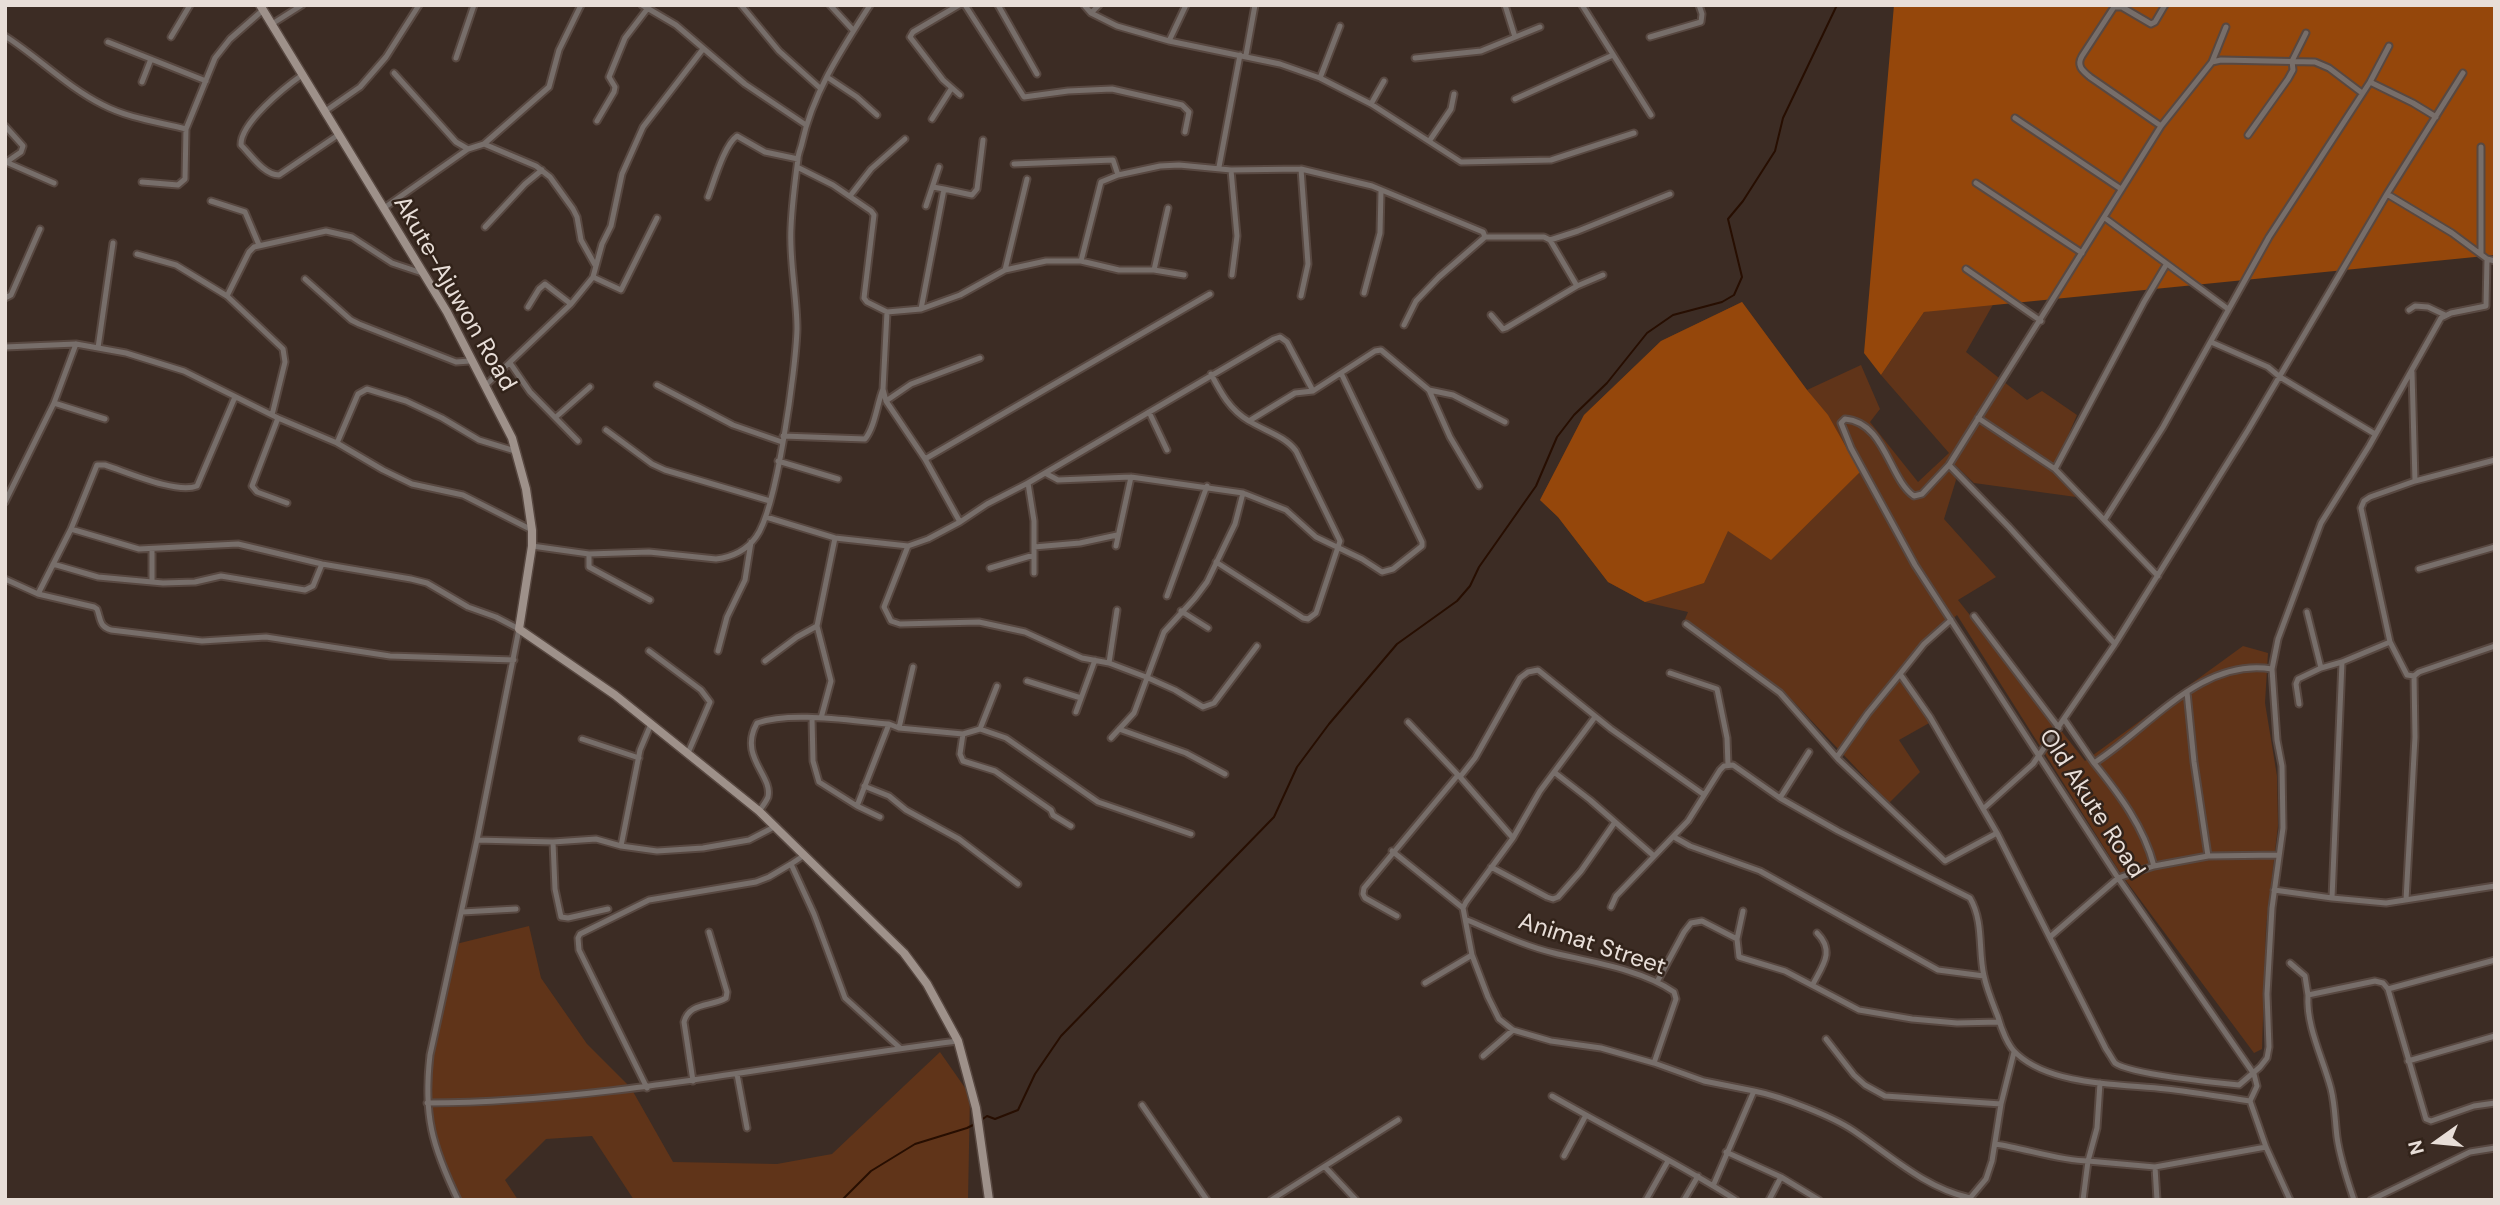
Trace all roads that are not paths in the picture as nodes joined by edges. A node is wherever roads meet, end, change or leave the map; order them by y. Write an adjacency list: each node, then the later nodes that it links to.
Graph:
1 (190, 5): 30 (street)
2 (302, 5): 23 (street)
3 (419, 5): 61 (street)
4 (474, 5): 39 (street)
5 (581, 5): 79 (street)
6 (741, 5): 54 (street)
7 (830, 5): 27 (street)
8 (870, 5): 27 (street)
9 (958, 5): 55 (street)
10 (965, 5): 72 (street)
11 (998, 5): 46 (street)
12 (1084, 5): 22 (street)
13 (1099, 5): 22 (street)
14 (1186, 5): 33 (street)
15 (1255, 5): 37 (street)
16 (1505, 5): 31 (street)
17 (1582, 5): 38 (street)
18 (1699, 5): 32 (street)
19 (2165, 5): 70 (street)
20 (648, 7): 36 (street); 67 (street)
21 (261, 8): 23 (main road, Akute-Ajuwon Road); 50 (street)
22 (1091, 13): 33 (street)
23 (272, 24): 47 (main road, Akute-Ajuwon Road)
24 (1340, 26): 49 (street)
25 (1540, 27): 31 (street)
26 (2226, 27): 43 (street)
27 (853, 30): 48 (street)
28 (2306, 33): 42 (street)
29 (5, 36): 71 (street)
30 (170, 37)
31 (1515, 37): 40 (street)
32 (1650, 37)
33 (1169, 41): 37 (street)
34 (108, 42): 41 (street)
35 (2389, 46): 53 (street)
36 (703, 49): 68 (street); 122 (street)
37 (1243, 55): 49 (street); 87 (street)
38 (1613, 55): 59 (street); 63 (street)
39 (456, 58)
40 (1415, 58)
41 (152, 59): 50 (street); 52 (street)
42 (2292, 61): 43 (street); 56 (street); 75 (street)
43 (2212, 62): 70 (street)
44 (394, 73): 81 (street)
45 (2463, 73): 64 (street)
46 (1037, 74)
47 (302, 75): 61 (main road, Akute-Ajuwon Road); 74 (street)
48 (827, 77): 54 (street); 62 (street)
49 (1320, 78): 60 (street)
50 (206, 81): 71 (street)
51 (1384, 81): 60 (street)
52 (142, 82)
53 (2370, 82): 56 (street); 64 (street)
54 (820, 88): 68 (street)
55 (951, 89): 58 (street); 66 (street)
56 (2362, 93): 142 (street)
57 (1454, 94): 78 (street)
58 (960, 95)
59 (1515, 100)
60 (1371, 104): 78 (street)
61 (324, 112): 74 (main road, Akute-Ajuwon Road)
62 (877, 115)
63 (1651, 115)
64 (2435, 117): 101 (street)
65 (2015, 118): 98 (street)
66 (932, 119)
67 (597, 121)
68 (806, 125): 82 (street)
69 (5, 126): 83 (street)
70 (2161, 126): 98 (street)
71 (186, 129): 93 (street)
72 (1185, 132)
73 (1634, 133): 78 (street)
74 (338, 135): 106 (main road, Akute-Ajuwon Road)
75 (2248, 135)
76 (905, 139): 102 (street)
77 (983, 140): 97 (street)
78 (1430, 141)
79 (484, 144): 81 (street); 89 (street)
80 (2481, 147): 118 (street)
81 (468, 149): 106 (street)
82 (798, 159): 85 (street); 103 (street)
83 (5, 163): 94 (street)
84 (1014, 164): 91 (street)
85 (799, 167): 102 (street); 178 (street)
86 (939, 167): 96 (street)
87 (1219, 167): 90 (street); 91 (street)
88 (1301, 169): 90 (street); 99 (street); 137 (street)
89 (542, 170): 110 (street); 122 (street)
90 (1231, 170): 129 (street)
91 (1118, 175): 120 (street)
92 (1027, 179): 125 (street)
93 (142, 182)
94 (54, 183)
95 (1976, 183): 116 (street)
96 (933, 187): 97 (street); 105 (street)
97 (944, 189): 141 (street)
98 (2122, 189): 109 (street)
99 (1381, 191): 112 (street); 134 (street)
100 (1670, 194): 113 (street)
101 (2387, 194): 118 (street); 159 (street)
102 (850, 196): 144 (street)
103 (708, 197)
104 (211, 201): 115 (street)
105 (926, 206)
106 (384, 208): 127 (main road, Akute-Ajuwon Road)
107 (1168, 208): 126 (street)
108 (657, 218): 131 (street)
109 (2105, 218): 116 (street); 123 (street)
110 (485, 227)
111 (40, 229): 138 (street)
112 (1485, 237): 113 (street); 148 (street)
113 (1550, 240): 133 (street)
114 (113, 243): 152 (street)
115 (259, 245): 127 (street); 136 (street)
116 (2082, 253): 147 (street)
117 (137, 254): 136 (street)
118 (2481, 254): 119 (street)
119 (2487, 260): 121 (street); 146 (street)
120 (1081, 261): 125 (street); 126 (street)
121 (2495, 261)
122 (595, 265): 131 (street)
123 (2166, 265): 142 (street); 187 (street)
124 (1966, 269): 147 (street)
125 (1005, 270): 141 (street)
126 (1154, 271): 128 (street)
127 (422, 273): 154 (main road, Akute-Ajuwon Road)
128 (1184, 275)
129 (1232, 275)
130 (1603, 275): 133 (street)
131 (593, 276): 139 (street)
132 (305, 279): 154 (street)
133 (1577, 286): 145 (street)
134 (1364, 293)
135 (1210, 294): 183 (street)
136 (227, 296): 170 (street)
137 (1301, 296)
138 (5, 298)
139 (571, 304): 140 (street); 155 (street)
140 (528, 307)
141 (921, 309): 144 (street)
142 (2228, 309): 149 (street)
143 (2409, 310): 146 (street)
144 (887, 312): 163 (street)
145 (1491, 315)
146 (2445, 315): 156 (street)
147 (2041, 321): 172 (street)
148 (1404, 325)
149 (2211, 342): 159 (street); 200 (street)
150 (76, 344): 151 (street); 152 (street); 168 (street)
151 (5, 346)
152 (97, 348): 166 (street)
153 (980, 358): 167 (street)
154 (470, 361): 161 (main road, Akute-Ajuwon Road)
155 (510, 363): 161 (street); 171 (street)
156 (2412, 369): 177 (street); 191 (street)
157 (1341, 373): 164 (street); 165 (street); 211 (street)
158 (1211, 374): 165 (street); 169 (street); 174 (street)
159 (2280, 377): 177 (street); 222 (street)
160 (657, 384): 178 (street)
161 (486, 385): 182 (main road, Akute-Ajuwon Road)
162 (590, 387): 171 (street)
163 (883, 389): 167 (street); 178 (street)
164 (1429, 390): 175 (street); 194 (street)
165 (1313, 391): 174 (street)
166 (235, 397): 170 (street); 202 (street)
167 (886, 401): 183 (street)
168 (54, 403): 173 (street); 197 (street)
169 (1149, 412): 181 (street); 188 (street)
170 (275, 417): 180 (street); 198 (street)
171 (556, 417): 179 (street)
172 (1978, 418): 186 (street); 187 (street)
173 (105, 419)
174 (1249, 421): 211 (street)
175 (1505, 422)
176 (606, 430): 196 (street)
177 (2375, 434): 250 (street)
178 (783, 439): 185 (street)
179 (578, 442)
180 (337, 443): 182 (street); 203 (street)
181 (1167, 450)
182 (514, 451): 203 (main road, Akute-Ajuwon Road)
183 (925, 458): 201 (street)
184 (2495, 460): 191 (street)
185 (778, 461): 190 (street); 196 (street)
186 (1949, 466): 232 (street, Old Akute Road); 238 (street)
187 (2055, 469): 200 (street)
188 (1045, 473): 189 (street); 192 (street)
189 (1131, 477): 193 (street); 204 (street)
190 (838, 479)
191 (2415, 481): 237 (street)
192 (1028, 482): 201 (street); 210 (street)
193 (1207, 486): 195 (street); 226 (street)
194 (1479, 486)
195 (1243, 493): 211 (street); 216 (street)
196 (770, 501): 199 (street)
197 (5, 502)
198 (287, 503)
199 (766, 517): 205 (street); 206 (street)
200 (2105, 519): 222 (street)
201 (960, 522): 208 (street)
202 (71, 529): 213 (street); 217 (street)
203 (532, 530): 207 (main road, Akute-Ajuwon Road)
204 (1117, 535): 209 (street); 210 (street)
205 (835, 538): 208 (street); 234 (street)
206 (751, 542): 214 (street); 241 (street)
207 (532, 546): 214 (street); 236 (main road, Akute-Ajuwon Road)
208 (908, 546): 244 (street)
209 (1116, 546)
210 (1034, 547): 215 (street)
211 (1337, 547): 216 (street)
212 (2495, 547): 220 (street)
213 (152, 549): 218 (street); 224 (street)
214 (589, 554): 227 (street)
215 (1034, 555): 219 (street); 221 (street)
216 (1216, 562): 229 (street)
217 (53, 564): 224 (street); 225 (street)
218 (322, 564): 224 (street); 236 (street)
219 (990, 568)
220 (2419, 569)
221 (1034, 573)
222 (2158, 576): 238 (street)
223 (5, 579): 225 (street)
224 (152, 582)
225 (38, 594): 243 (street)
226 (1167, 596)
227 (650, 600)
228 (1117, 610): 247 (street)
229 (1181, 611): 235 (street); 254 (street)
230 (2307, 612): 249 (street)
231 (1973, 616): 269 (street)
232 (1951, 620): 252 (street); 277 (street, Old Akute Road)
233 (1686, 624): 278 (street)
234 (817, 626): 245 (street); 263 (street)
235 (1208, 628)
236 (519, 629): 243 (street); 266 (main road)
237 (2390, 642): 246 (street); 253 (street)
238 (2115, 644): 264 (street)
239 (1258, 646): 254 (street)
240 (2495, 646): 253 (street)
241 (718, 650)
242 (649, 651): 276 (street)
243 (514, 660): 299 (street)
244 (1094, 660): 247 (street); 258 (street)
245 (765, 661)
246 (2342, 662): 249 (street); 314 (street)
247 (1109, 663): 254 (street)
248 (913, 667): 268 (street)
249 (2321, 668): 259 (street)
250 (2272, 669): 257 (street); 303 (street)
251 (1670, 673): 281 (street)
252 (1900, 674): 278 (street); 289 (street)
253 (2414, 676): 315 (street)
254 (1146, 677): 271 (street)
255 (1027, 681): 258 (street)
256 (997, 686): 270 (street)
257 (2187, 692): 280 (street); 306 (street)
258 (1081, 698): 260 (street)
259 (2300, 704)
260 (1076, 712)
261 (1595, 717): 282 (street); 284 (street); 286 (street)
262 (812, 718): 263 (street); 288 (street); 290 (street)
263 (821, 718): 267 (street)
264 (2064, 719): 269 (street); 280 (street)
265 (1408, 722): 284 (street)
266 (651, 724): 276 (main road); 279 (street)
267 (888, 724): 268 (street); 285 (street)
268 (899, 728): 272 (street)
269 (2059, 728): 277 (street)
270 (980, 729): 272 (street); 296 (street)
271 (1119, 729): 273 (street); 283 (street)
272 (963, 734): 294 (street)
273 (1111, 738)
274 (582, 739): 279 (street)
275 (1810, 752): 287 (street)
276 (688, 753): 290 (main road)
277 (2039, 755): 289 (street); 310 (street, Old Akute Road)
278 (1837, 757): 295 (street)
279 (639, 758): 301 (street)
280 (2094, 763): 308 (street)
281 (1728, 765): 286 (street); 287 (street)
282 (1554, 772): 292 (street); 298 (street)
283 (1225, 774)
284 (1459, 776): 298 (street); 302 (street)
285 (864, 786): 288 (street); 311 (street)
286 (1703, 794): 297 (street)
287 (1780, 798): 331 (street)
288 (858, 806): 291 (street)
289 (1983, 809): 295 (street)
290 (759, 811): 293 (main road)
291 (880, 817)
292 (1615, 822): 305 (street); 309 (street)
293 (776, 826): 301 (street); 304 (main road)
294 (1071, 826)
295 (1997, 833): 326 (street)
296 (1191, 834)
297 (1674, 837): 305 (street); 331 (street)
298 (1513, 838): 309 (street)
299 (477, 841): 300 (street); 321 (street)
300 (553, 842): 301 (street); 319 (street)
301 (621, 846)
302 (1392, 851): 317 (street); 322 (street)
303 (2279, 855): 306 (street); 313 (street)
304 (803, 856): 307 (street); 341 (main road)
305 (1654, 856): 316 (street)
306 (2208, 856): 308 (street)
307 (791, 864): 342 (street); 351 (street)
308 (2154, 866): 310 (street)
309 (1491, 867): 317 (street)
310 (2118, 878): 326 (street); 348 (street, Old Akute Road)
311 (1018, 884)
312 (2495, 886): 315 (street)
313 (2274, 890): 314 (street); 348 (street)
314 (2332, 898): 315 (street)
315 (2406, 900)
316 (1611, 907)
317 (1463, 908): 323 (street)
318 (516, 909): 321 (street)
319 (608, 909)
320 (1743, 911): 327 (street)
321 (462, 912): 355 (street)
322 (1396, 916)
323 (1467, 920): 328 (street); 332 (street, Animat Street)
324 (709, 932): 349 (street)
325 (1817, 933): 334 (street)
326 (2050, 937): 348 (street)
327 (1737, 939): 332 (street); 334 (street)
328 (1472, 955): 333 (street); 338 (street)
329 (2495, 960): 335 (street)
330 (2290, 963): 336 (street)
331 (1984, 976): 337 (street)
332 (1657, 982): 346 (street, Animat Street)
333 (1425, 983)
334 (1813, 985): 337 (street)
335 (2388, 989): 336 (street); 345 (street)
336 (2308, 995): 390 (street)
337 (1999, 1022): 343 (street)
338 (1513, 1030): 344 (street); 346 (street)
339 (2495, 1036): 345 (street)
340 (1826, 1039): 357 (street)
341 (958, 1041): 342 (street); 377 (main road)
342 (900, 1048): 347 (street)
343 (2014, 1052): 350 (street); 357 (street)
344 (1483, 1056)
345 (2408, 1061): 356 (street)
346 (1654, 1063): 352 (street)
347 (737, 1074): 349 (street); 361 (street)
348 (2255, 1074): 354 (street)
349 (693, 1081): 351 (street)
350 (2100, 1083): 354 (street); 368 (street)
351 (647, 1088): 355 (street)
352 (1754, 1091): 365 (street); 375 (street)
353 (1552, 1096): 359 (street)
354 (2250, 1101): 363 (street)
355 (427, 1103): 376 (street)
356 (2495, 1103)
357 (2001, 1104): 362 (street)
358 (1142, 1105): 378 (street)
359 (1586, 1115): 366 (street); 367 (street)
360 (1398, 1120): 369 (street)
361 (747, 1128)
362 (1995, 1144): 368 (street); 375 (street)
363 (2266, 1147): 370 (street); 389 (street)
364 (2495, 1148): 391 (street)
365 (1726, 1152): 372 (street); 373 (street)
366 (1564, 1156)
367 (1668, 1161): 371 (street); 382 (street)
368 (2088, 1161): 370 (street); 387 (street)
369 (1325, 1167): 374 (street); 381 (street)
370 (2155, 1167): 388 (street)
371 (1698, 1176): 373 (street); 383 (street)
372 (1781, 1177): 385 (street); 386 (street)
373 (1713, 1186): 384 (street)
374 (1282, 1192): 379 (street); 380 (street)
375 (1969, 1199)
376 (458, 1200)
377 (989, 1200)
378 (1207, 1200)
379 (1271, 1200)
380 (1288, 1200)
381 (1356, 1200)
382 (1646, 1200)
383 (1684, 1200)
384 (1736, 1200)
385 (1769, 1200)
386 (1819, 1200)
387 (2084, 1200)
388 (2157, 1200)
389 (2290, 1200)
390 (2354, 1200)
391 (2371, 1200)

